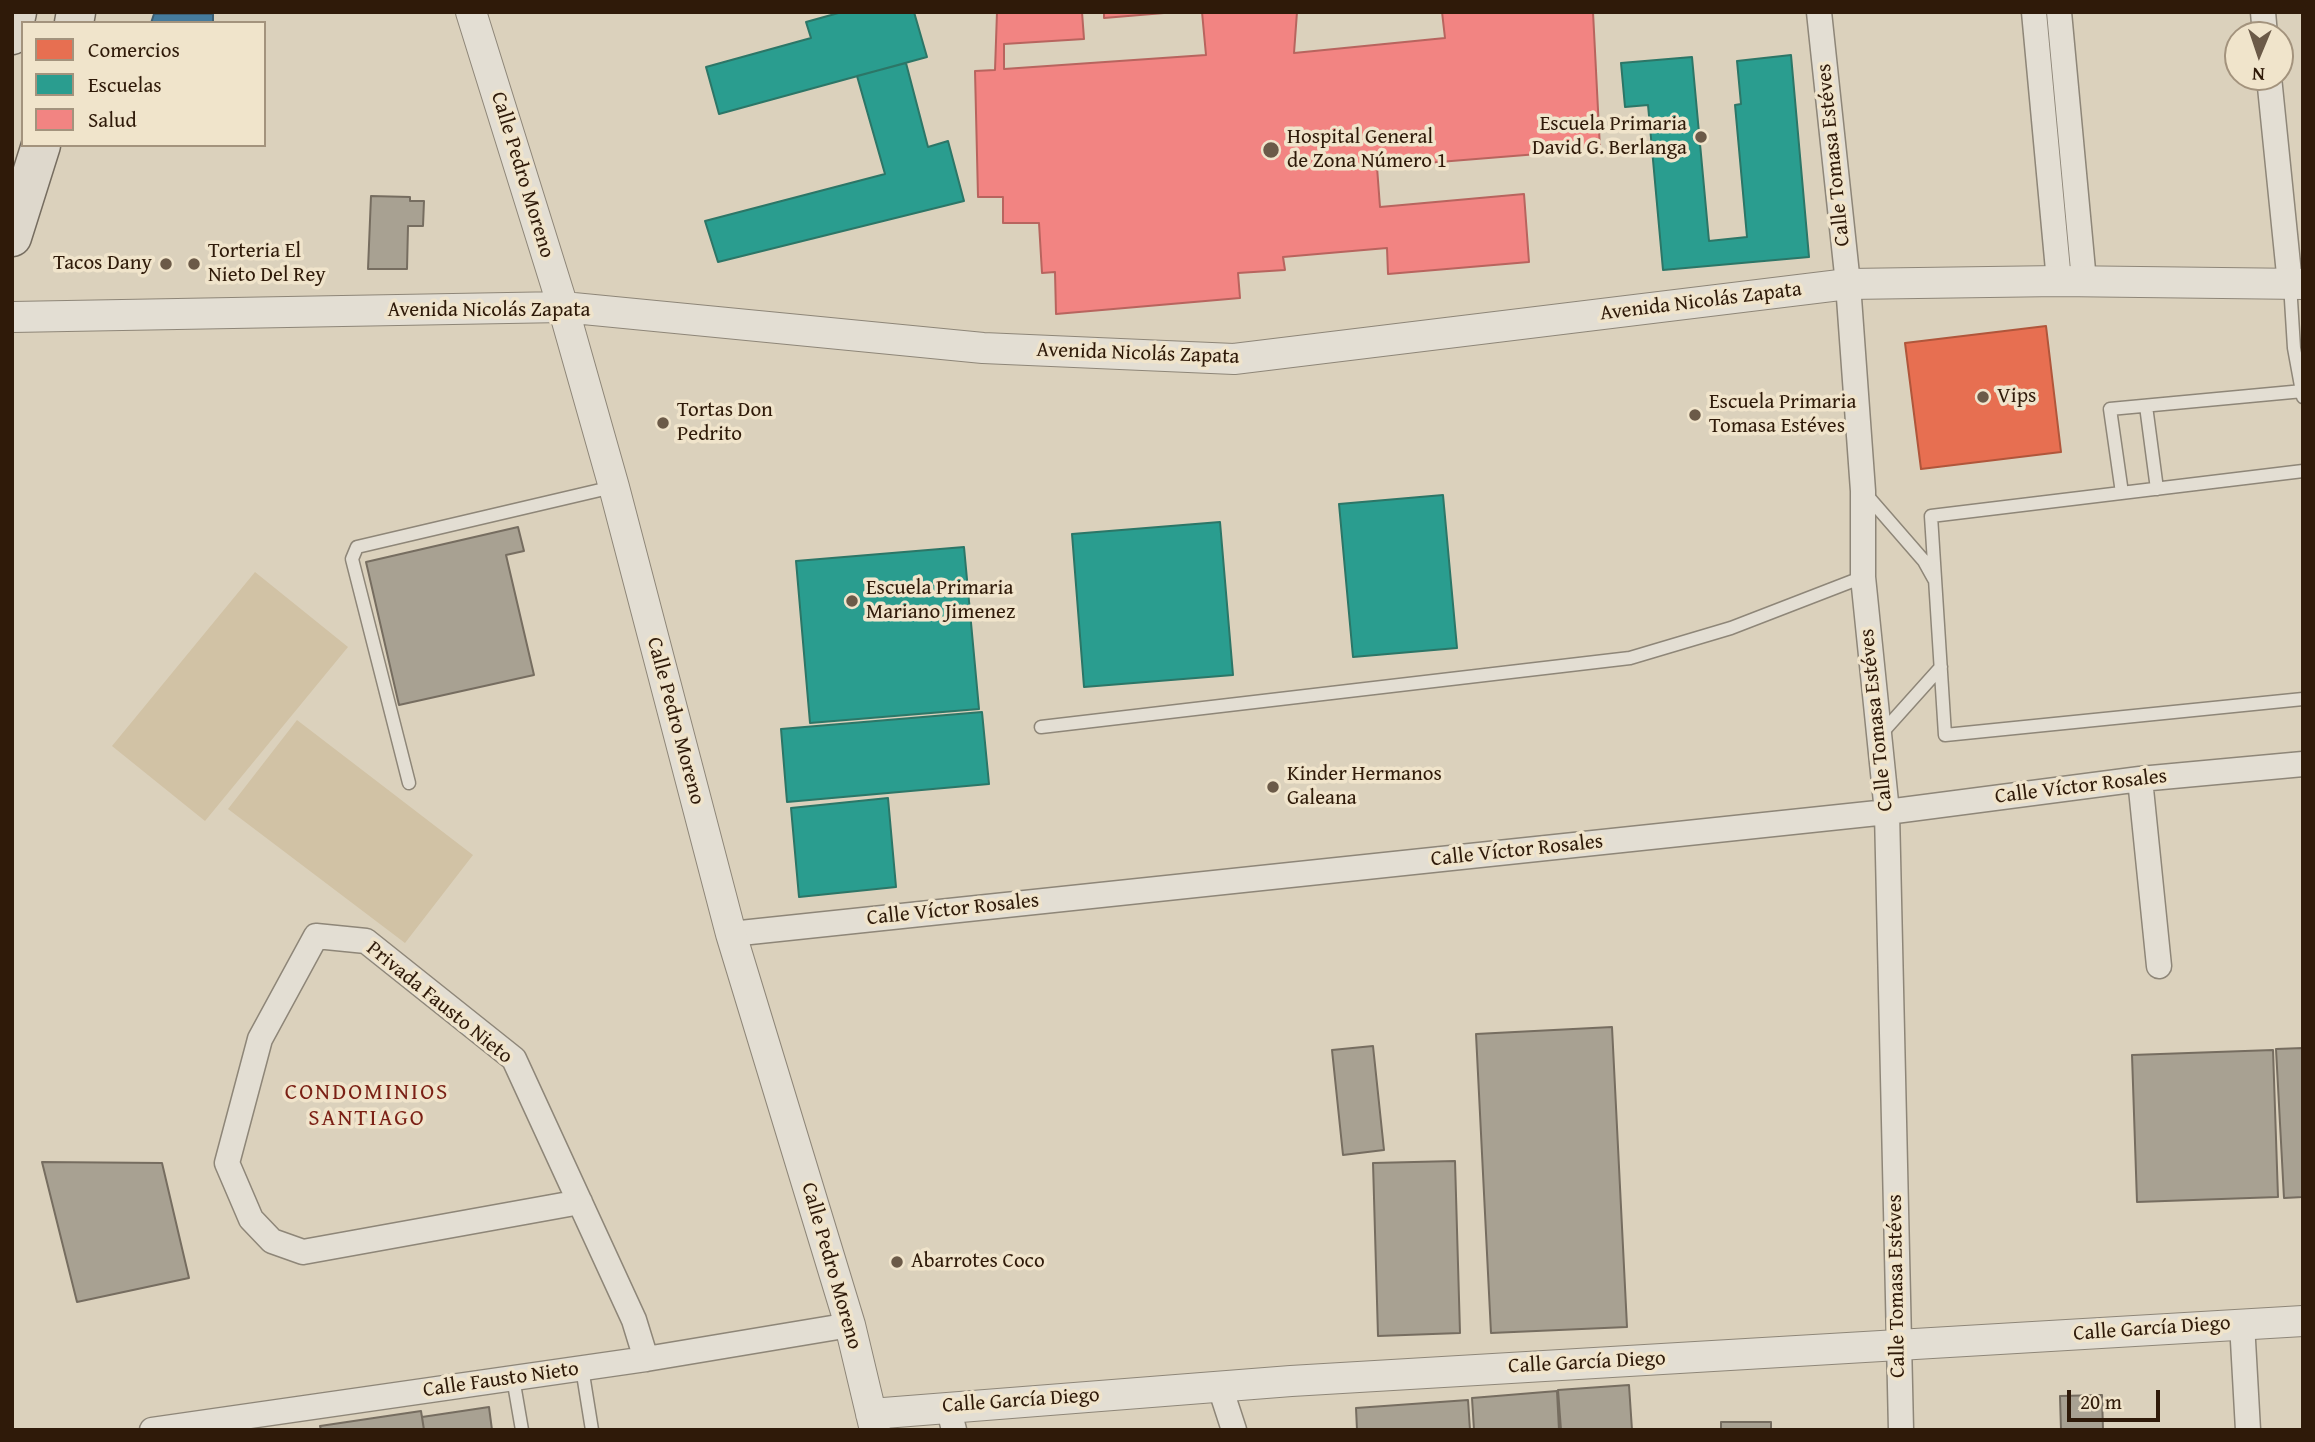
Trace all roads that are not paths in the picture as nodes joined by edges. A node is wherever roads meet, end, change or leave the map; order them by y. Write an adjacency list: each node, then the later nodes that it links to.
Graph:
1 (17, 12): 6 (main road)
2 (471, 12): 13 (street, Calle Pedro Moreno)
3 (1819, 12): 11 (street, Calle Tomasa Estéves)
4 (2034, 12): 10 (street)
5 (2059, 12): 10 (street)
6 (12, 35)
7 (2271, 91): 12 (street)
8 (40, 147): 9 (main road)
9 (12, 237)
10 (2071, 281): 11 (street, Avenida Nicolás Zapata); 12 (street, Avenida Nicolás Zapata)
11 (1848, 284): 13 (street, Avenida Nicolás Zapata); 21 (street, Calle Tomasa Estéves)
12 (2296, 284): 15 (lane)
13 (563, 307): 14 (street, Avenida Nicolás Zapata); 19 (street, Calle Pedro Moreno)
14 (12, 317)
15 (2302, 391): 16 (lane); 17 (lane)
16 (2303, 397)
17 (2146, 406): 20 (lane); 22 (lane)
18 (2303, 471): 20 (lane)
19 (614, 487): 31 (lane); 33 (street, Calle Pedro Moreno)
20 (2157, 489): 22 (lane)
21 (1863, 491): 23 (street, Calle Tomasa Estéves); 24 (lane)
22 (2122, 493): 24 (lane)
23 (1863, 577): 27 (lane); 28 (street, Calle Tomasa Estéves)
24 (1936, 582): 25 (lane)
25 (1941, 667): 26 (lane); 28 (lane)
26 (2303, 699)
27 (1041, 727)
28 (1878, 738): 32 (street, Calle Tomasa Estéves)
29 (2303, 764): 30 (street, Calle Víctor Rosales)
30 (2140, 779): 32 (street, Calle Víctor Rosales); 34 (street)
31 (409, 783)
32 (1887, 812): 33 (street, Calle Víctor Rosales); 39 (street, Calle Tomasa Estéves)
33 (731, 934): 38 (street, Calle Pedro Moreno)
34 (2158, 966)
35 (580, 1202): 35 (street, Privada Fausto Nieto); 40 (street, Privada Fausto Nieto)
36 (2303, 1321): 37 (street, Calle García Diego)
37 (2242, 1323): 39 (street, Calle García Diego); 51 (street)
38 (850, 1325): 40 (street, Calle Fausto Nieto); 45 (street, Calle Pedro Moreno)
39 (1898, 1345): 43 (street, Calle García Diego); 50 (street, Calle Tomasa Estéves)
40 (646, 1359): 41 (street, Calle Fausto Nieto)
41 (582, 1368): 42 (street, Calle Fausto Nieto); 48 (lane)
42 (513, 1378): 46 (street, Calle Fausto Nieto); 47 (lane)
43 (1220, 1387): 44 (street, Calle García Diego); 49 (street)
44 (951, 1418): 45 (street, Calle García Diego)
45 (873, 1422)
46 (152, 1430)
47 (522, 1430)
48 (592, 1430)
49 (1234, 1430)
50 (1901, 1430)
51 (2248, 1430)

